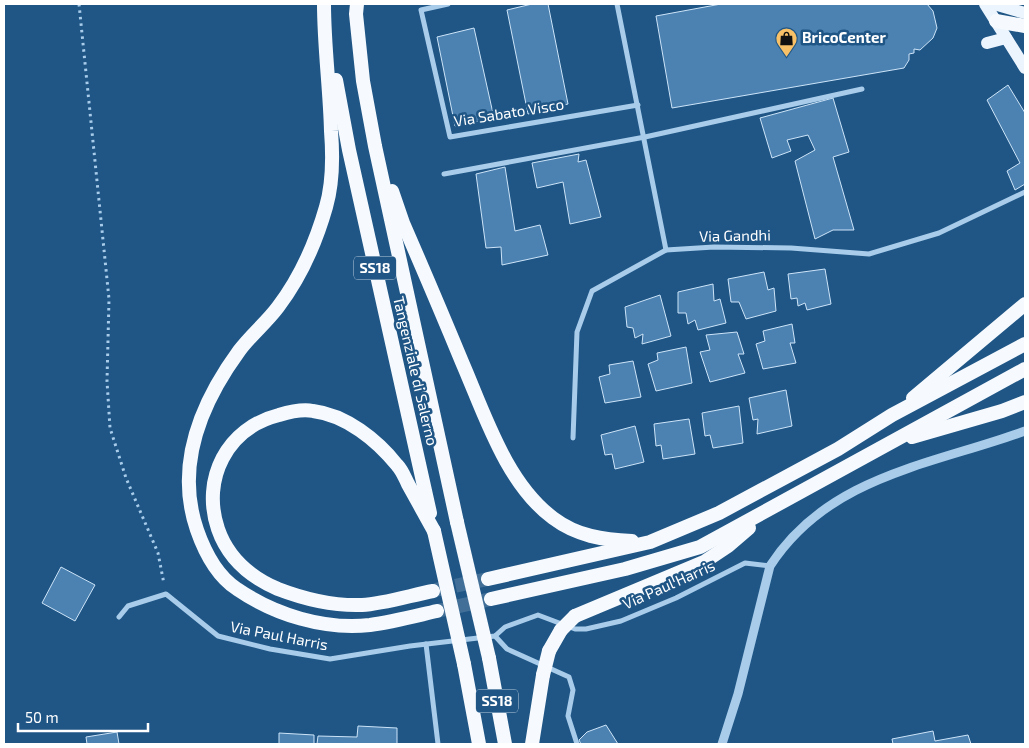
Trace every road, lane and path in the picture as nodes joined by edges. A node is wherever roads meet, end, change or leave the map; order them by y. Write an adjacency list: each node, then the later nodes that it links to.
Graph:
1 (79, 4): 36 (path)
2 (324, 4): 38 (highway)
3 (331, 4): 31 (highway, Tangenziale di Salerno / SS18)
4 (357, 4): 18 (highway, Tangenziale di Salerno / SS18)
5 (448, 4): 16 (street, Via Sabato Visco)
6 (617, 4): 16 (street)
7 (985, 4): 10 (main road)
8 (994, 4): 9 (main road)
9 (1025, 13)
10 (996, 21): 11 (highway); 12 (main road)
11 (1025, 26)
12 (1006, 38): 13 (main road); 14 (main road)
13 (987, 43)
14 (1025, 68)
15 (862, 88): 17 (street)
16 (638, 105): 17 (street)
17 (644, 137): 19 (street); 21 (street)
18 (375, 146): 32 (highway); 44 (highway, Tangenziale di Salerno / SS18, bridge)
19 (444, 174)
20 (1025, 192): 21 (street, Via Gandhi)
21 (666, 250): 28 (street, Via Gandhi)
22 (1025, 304): 26 (highway)
23 (1025, 344): 26 (highway)
24 (1025, 369): 29 (highway)
25 (1025, 402): 29 (highway)
26 (892, 415): 32 (highway)
27 (1025, 431): 33 (street)
28 (573, 438)
29 (894, 442): 30 (highway)
30 (769, 511): 37 (highway); 45 (highway, bridge)
31 (434, 531): 35 (highway); 43 (highway, Tangenziale di Salerno / SS18, bridge)
32 (650, 542): 34 (highway)
33 (770, 566): 40 (street, Via Paul Harris); 47 (street)
34 (488, 579)
35 (433, 591)
36 (166, 594): 39 (street); 41 (street, Via Paul Harris)
37 (490, 599)
38 (437, 611)
39 (119, 617)
40 (495, 636): 41 (street, Via Paul Harris); 46 (street)
41 (426, 644): 42 (street)
42 (438, 744)
43 (479, 744)
44 (505, 744)
45 (532, 744)
46 (577, 744)
47 (722, 744)

